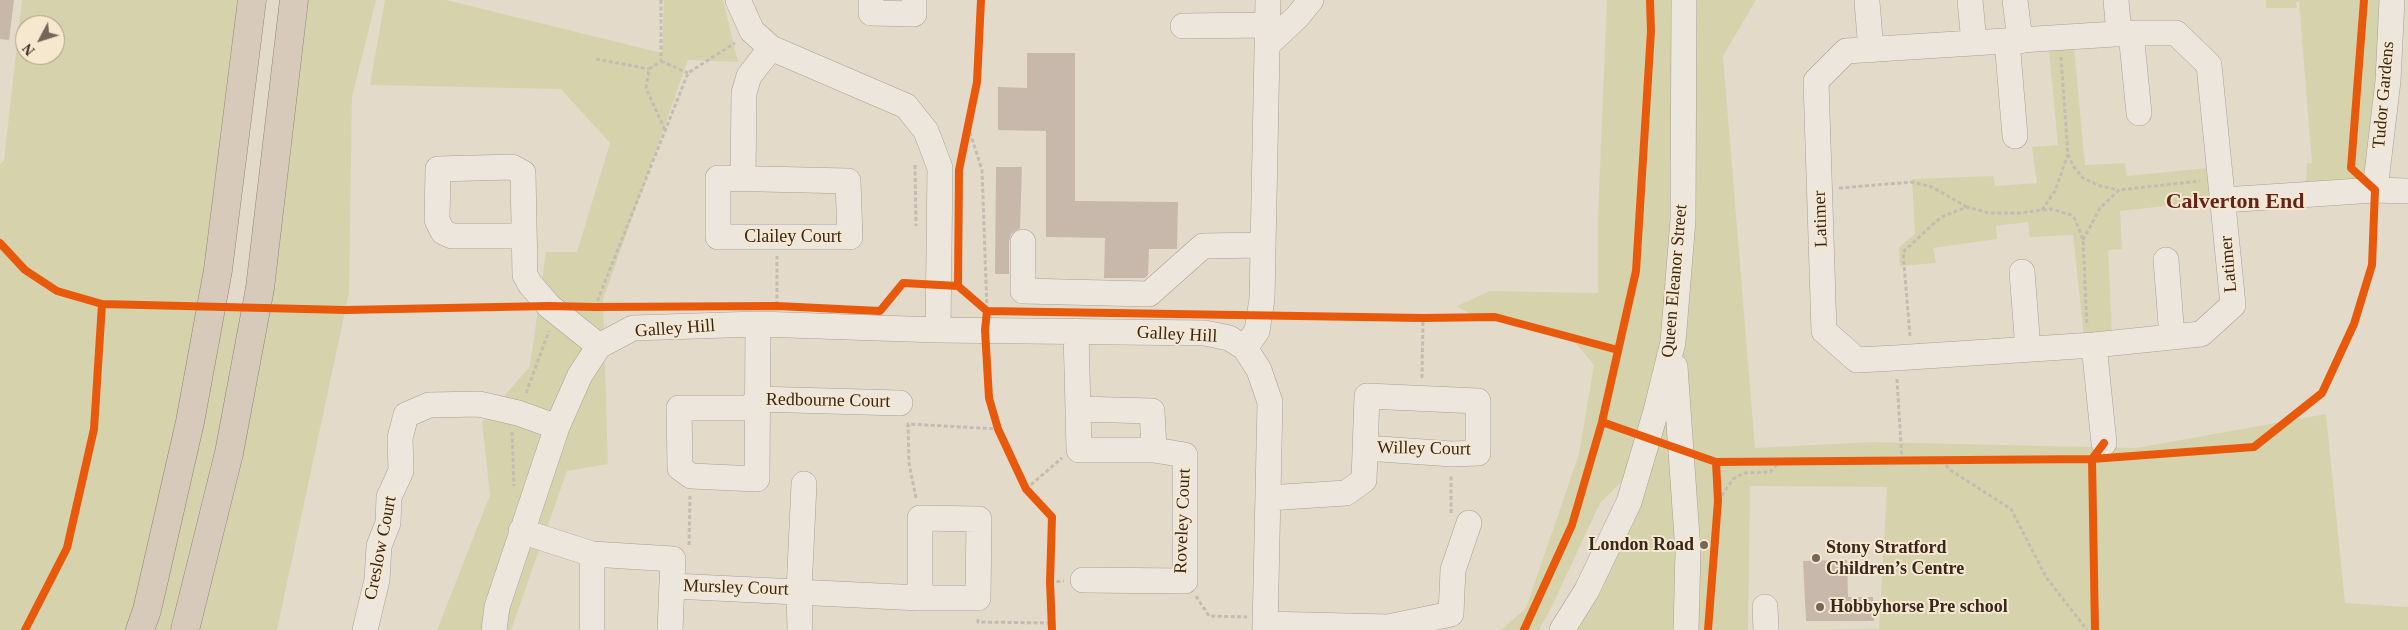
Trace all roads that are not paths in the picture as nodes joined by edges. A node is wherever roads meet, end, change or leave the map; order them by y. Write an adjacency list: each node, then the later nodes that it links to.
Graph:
1 (252, 0): 58 (highway)
2 (294, 0): 59 (highway)
3 (738, 0): 19 (street)
4 (871, 0): 5 (street)
5 (914, 0)
6 (1268, 0): 16 (street)
7 (1311, 0): 16 (street)
8 (1684, 0): 36 (street, Queen Eleanor Street)
9 (1970, 0): 18 (street)
10 (2016, 0): 17 (street)
11 (2116, 0): 15 (street)
12 (2392, 0): 25 (street, Tudor Gardens)
13 (1867, 2): 20 (street)
14 (1183, 26): 16 (street)
15 (2125, 33): 17 (street, Latimer); 21 (street); 24 (street, Latimer)
16 (1267, 35): 29 (street)
17 (2013, 41): 18 (street, Latimer); 22 (street)
18 (1974, 43): 20 (street, Latimer)
19 (771, 48): 23 (street); 33 (street)
20 (1870, 50): 40 (street, Latimer)
21 (2139, 113)
22 (2015, 136)
23 (743, 178): 23 (street, Clailey Court)
24 (2222, 189): 25 (street); 35 (street, Latimer)
25 (2374, 190): 26 (street)
26 (2408, 191)
27 (524, 236): 38 (street)
28 (1023, 242): 29 (street)
29 (1263, 245): 39 (street)
30 (2166, 260): 35 (street)
31 (2022, 272): 40 (street)
32 (763, 315): 33 (street, Galley Hill); 38 (street, Galley Hill); 42 (street, Redbourne Court)
33 (938, 330): 34 (street, Galley Hill)
34 (1076, 331): 39 (street, Galley Hill); 43 (street)
35 (2172, 337): 37 (street, Latimer)
36 (1673, 342): 65 (street, Queen Eleanor Street); 66 (street)
37 (2091, 345): 40 (street, Latimer); 45 (street)
38 (599, 346): 44 (street, Galley Hill)
39 (1245, 348): 49 (street)
40 (2028, 350)
41 (900, 402): 42 (street, Redbourne Court)
42 (756, 404): 42 (street, Redbourne Court)
43 (1078, 410): 47 (street); 47 (street, Roveley Court)
44 (557, 427): 51 (street, Galley Hill); 60 (street, Creslow Court)
45 (2104, 443)
46 (1366, 448): 46 (street, Willey Court); 49 (street, Willey Court)
47 (1154, 450): 53 (street, Roveley Court)
48 (804, 484): 55 (street, Mursley Court)
49 (1268, 498): 57 (street)
50 (1469, 523): 57 (street)
51 (521, 531): 52 (street, Mursley Court); 61 (street, Galley Hill)
52 (592, 554): 54 (street, Mursley Court); 62 (street)
53 (1083, 580)
54 (673, 586): 55 (street, Mursley Court); 63 (street, Mursley Court)
55 (799, 591): 56 (street, Mursley Court); 64 (street)
56 (920, 598): 56 (street, Mursley Court)
57 (1265, 624)
58 (140, 630)
59 (185, 630)
60 (365, 630)
61 (494, 630)
62 (592, 630)
63 (670, 630)
64 (800, 630)
65 (1562, 630)
66 (1686, 630)

